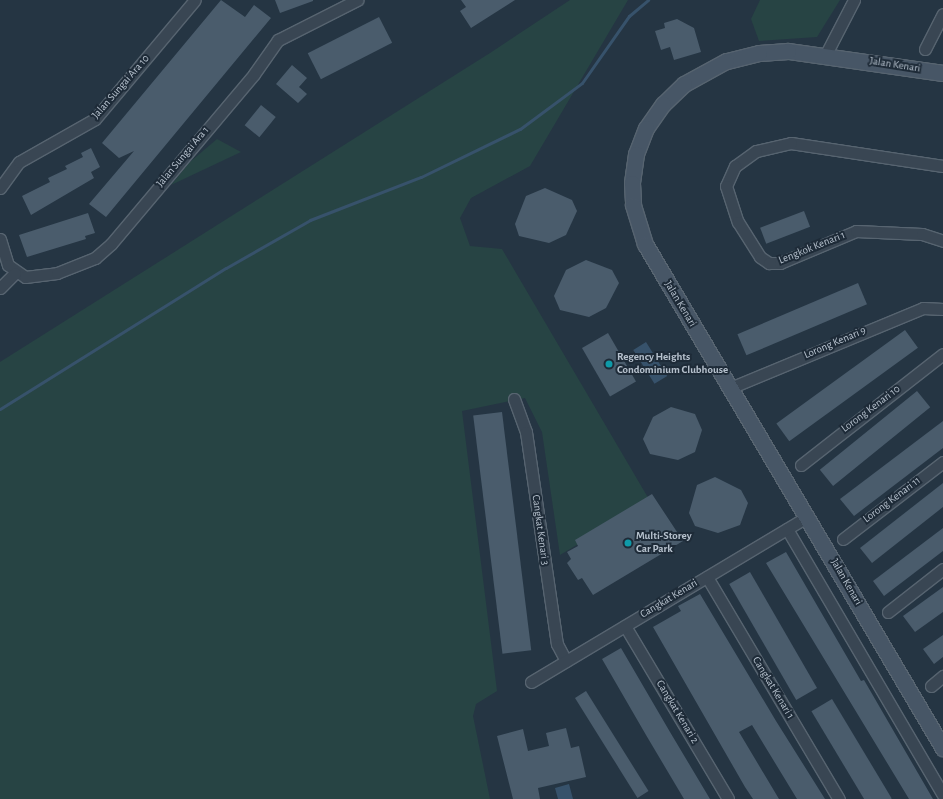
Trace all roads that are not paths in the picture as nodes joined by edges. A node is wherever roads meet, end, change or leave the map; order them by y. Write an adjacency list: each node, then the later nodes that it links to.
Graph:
1 (195, 0): 9 (street, Jalan Sungai Ara 10)
2 (356, 0): 12 (street, Jalan Sungai Ara 1)
3 (854, 0): 6 (street)
4 (943, 14): 5 (street)
5 (925, 49)
6 (826, 54): 7 (street, Jalan Kenari); 16 (street, Jalan Kenari)
7 (943, 73)
8 (943, 166): 11 (street, Lengkok Kenari 1)
9 (0, 188)
10 (0, 239): 12 (street)
11 (943, 241)
12 (15, 273): 13 (street)
13 (0, 288)
14 (943, 308): 16 (street, Lorong Kenari 9)
15 (943, 354): 19 (street, Lorong Kenari 10)
16 (730, 388): 20 (street, Jalan Kenari)
17 (514, 399): 27 (street, Cangkat Kenari 3)
18 (943, 462): 22 (street, Lorong Kenari 11)
19 (801, 465)
20 (808, 516): 21 (street, Cangkat Kenari); 31 (street, Jalan Kenari)
21 (786, 529): 24 (street, Cangkat Kenari); 32 (street)
22 (844, 539)
23 (943, 569): 25 (street)
24 (707, 577): 26 (street, Cangkat Kenari); 34 (street, Cangkat Kenari 1)
25 (888, 612)
26 (625, 626): 27 (street, Cangkat Kenari); 33 (street, Cangkat Kenari 2)
27 (566, 661): 29 (street, Cangkat Kenari)
28 (943, 676): 30 (street)
29 (531, 682)
30 (931, 686)
31 (943, 748)
32 (943, 794)
33 (728, 799)
34 (839, 799)

